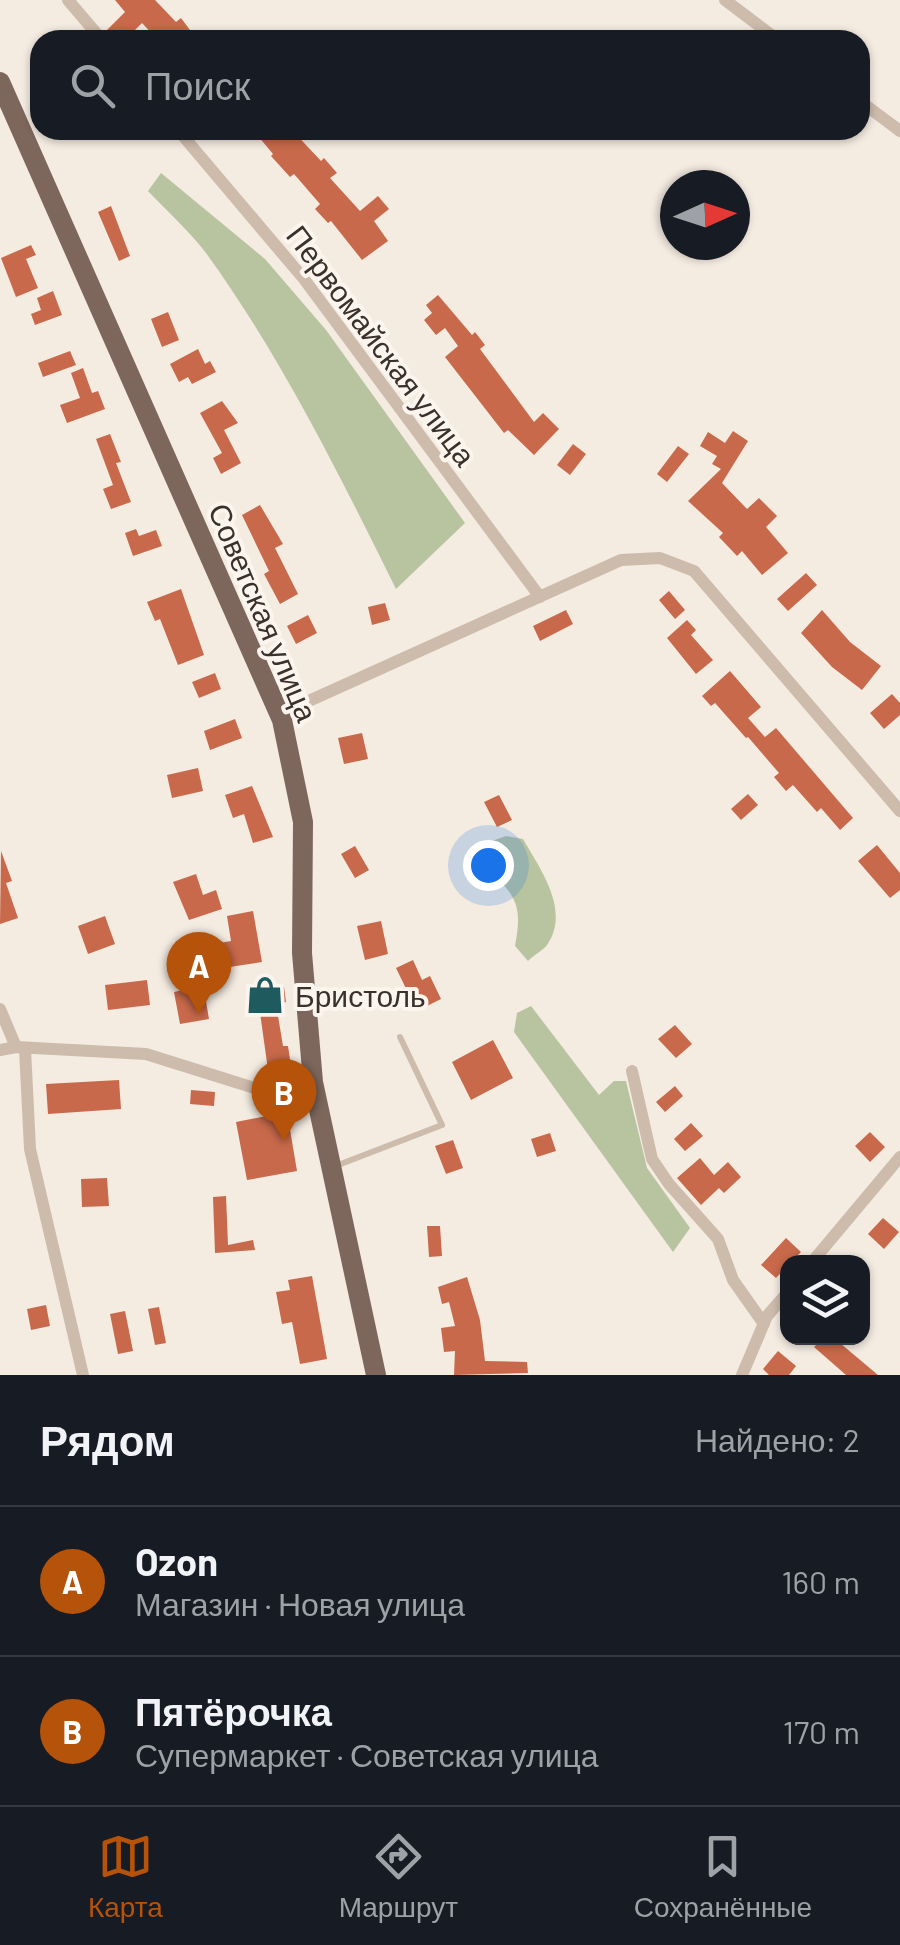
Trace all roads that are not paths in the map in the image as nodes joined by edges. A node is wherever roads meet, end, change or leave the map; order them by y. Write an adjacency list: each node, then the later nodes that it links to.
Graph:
1 (68, 0): 3 (street)
2 (725, 0): 4 (street)
3 (94, 30)
4 (765, 30)
5 (0, 82): 10 (main road, Советская улица)
6 (870, 108): 7 (street)
7 (900, 131)
8 (186, 140): 9 (street, Первомайская улица)
9 (540, 596): 10 (street); 11 (street)
10 (280, 714): 17 (main road, Советская улица)
11 (900, 811)
12 (0, 1009): 14 (street)
13 (400, 1037): 19 (lane)
14 (20, 1048): 15 (street); 17 (street); 23 (street)
15 (0, 1050)
16 (632, 1071): 22 (street)
17 (313, 1082): 19 (main road, Советская улица)
18 (900, 1158): 20 (street)
19 (331, 1168): 24 (main road, Советская улица)
20 (818, 1255)
21 (780, 1303): 22 (street)
22 (764, 1324): 25 (street)
23 (83, 1375)
24 (376, 1375)
25 (742, 1375)

